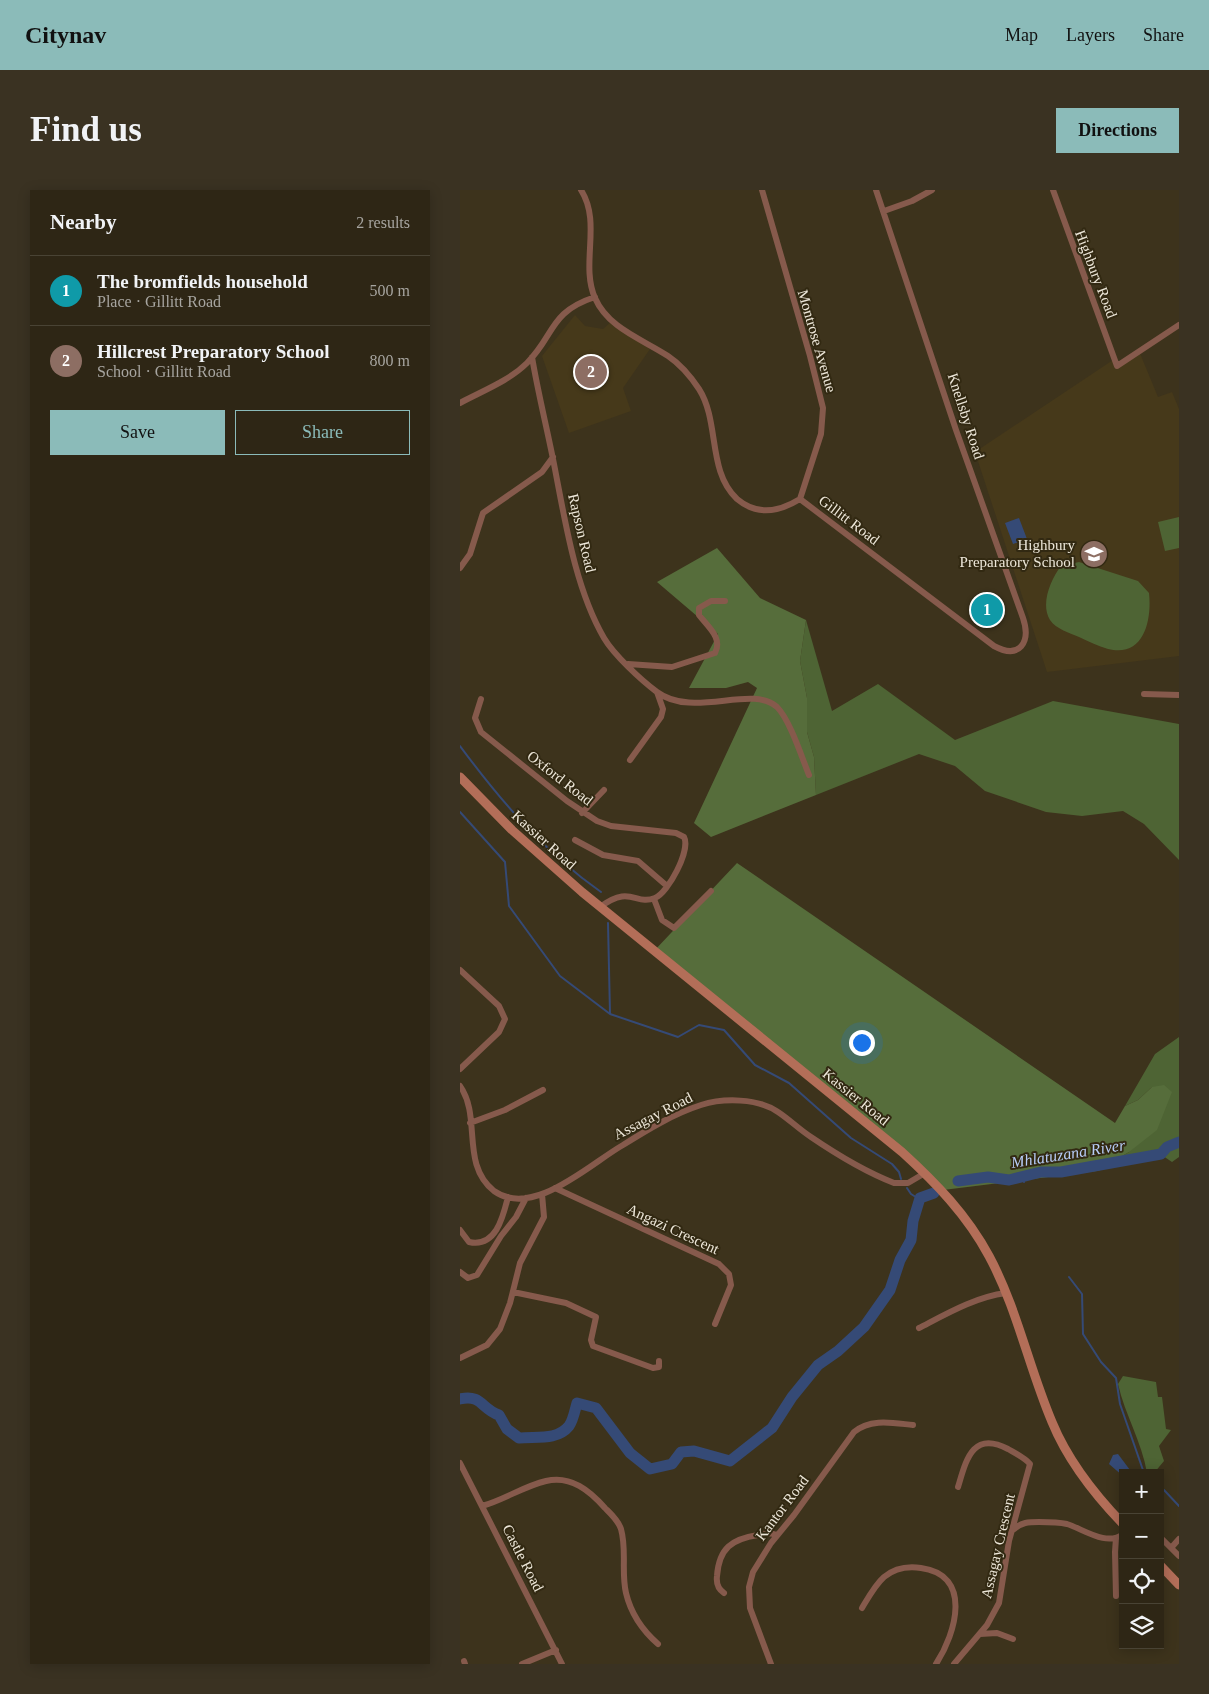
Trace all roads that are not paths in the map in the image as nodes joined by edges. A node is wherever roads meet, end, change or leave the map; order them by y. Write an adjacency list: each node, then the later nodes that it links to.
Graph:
1 (581, 190): 7 (street, Gillitt Road)
2 (762, 190): 12 (street, Montrose Avenue)
3 (876, 190): 6 (street, Knellsby Road)
4 (932, 190): 6 (street)
5 (1053, 190): 8 (street, Highbury Road)
6 (884, 211): 15 (street, Knellsby Road)
7 (595, 298): 9 (street); 12 (street, Gillitt Road)
8 (1179, 325)
9 (532, 357): 10 (street); 11 (street, Rapson Road)
10 (460, 403)
11 (553, 457): 13 (street); 16 (street, Rapson Road)
12 (800, 499): 15 (street, Gillitt Road)
13 (460, 568)
14 (725, 601): 16 (street)
15 (1020, 648)
16 (627, 663): 17 (street, Rapson Road)
17 (657, 692): 21 (street); 22 (street, Rapson Road)
18 (1144, 694): 19 (street)
19 (1179, 695)
20 (481, 699): 25 (street, Oxford Road)
21 (630, 760)
22 (809, 775)
23 (460, 777): 30 (main road, Kassier Road)
24 (604, 790): 25 (street)
25 (582, 813): 27 (street, Oxford Road)
26 (575, 840): 27 (street)
27 (667, 886): 29 (street, Oxford Road)
28 (710, 890): 29 (street)
29 (654, 899): 30 (street)
30 (600, 907): 36 (main road, Kassier Road)
31 (460, 970): 32 (street)
32 (460, 1069)
33 (460, 1086): 35 (street, Assagay Road)
34 (543, 1090): 35 (street)
35 (470, 1123): 39 (street, Assagay Road)
36 (925, 1173): 37 (street, Assagay Road); 44 (main road, Kassier Road)
37 (555, 1188): 38 (street, Assagay Road); 45 (street, Angazi Crescent)
38 (542, 1194): 40 (street, Assagay Road); 43 (street)
39 (508, 1196): 40 (street, Assagay Road); 41 (street)
40 (526, 1198): 42 (street)
41 (460, 1230)
42 (460, 1272)
43 (513, 1292): 47 (street); 48 (street)
44 (1006, 1293): 46 (street); 54 (main road, Kassier Road)
45 (715, 1324)
46 (919, 1328)
47 (460, 1358)
48 (659, 1361)
49 (913, 1424): 56 (street, Kantor Road)
50 (460, 1464): 51 (street, Castle Road)
51 (463, 1476): 53 (street, Castle Road)
52 (958, 1487): 55 (street, Assagay Crescent)
53 (482, 1506): 70 (street); 71 (street, Castle Road)
54 (1119, 1520)
55 (1013, 1530): 58 (street); 68 (street, Assagay Crescent)
56 (777, 1535): 65 (street); 74 (street, Kantor Road)
57 (1119, 1536): 58 (street)
58 (1116, 1538): 66 (street)
59 (1179, 1539): 61 (street)
60 (1164, 1541): 61 (street)
61 (1171, 1548): 62 (street)
62 (1179, 1556)
63 (1164, 1569): 64 (main road)
64 (1179, 1585)
65 (724, 1593)
66 (1116, 1596)
67 (862, 1608): 75 (street)
68 (980, 1634): 69 (street); 76 (street, Assagay Crescent)
69 (1014, 1639)
70 (658, 1644)
71 (556, 1650): 72 (street); 73 (street, Castle Road)
72 (522, 1664)
73 (562, 1664)
74 (771, 1664)
75 (936, 1664)
76 (954, 1664)

